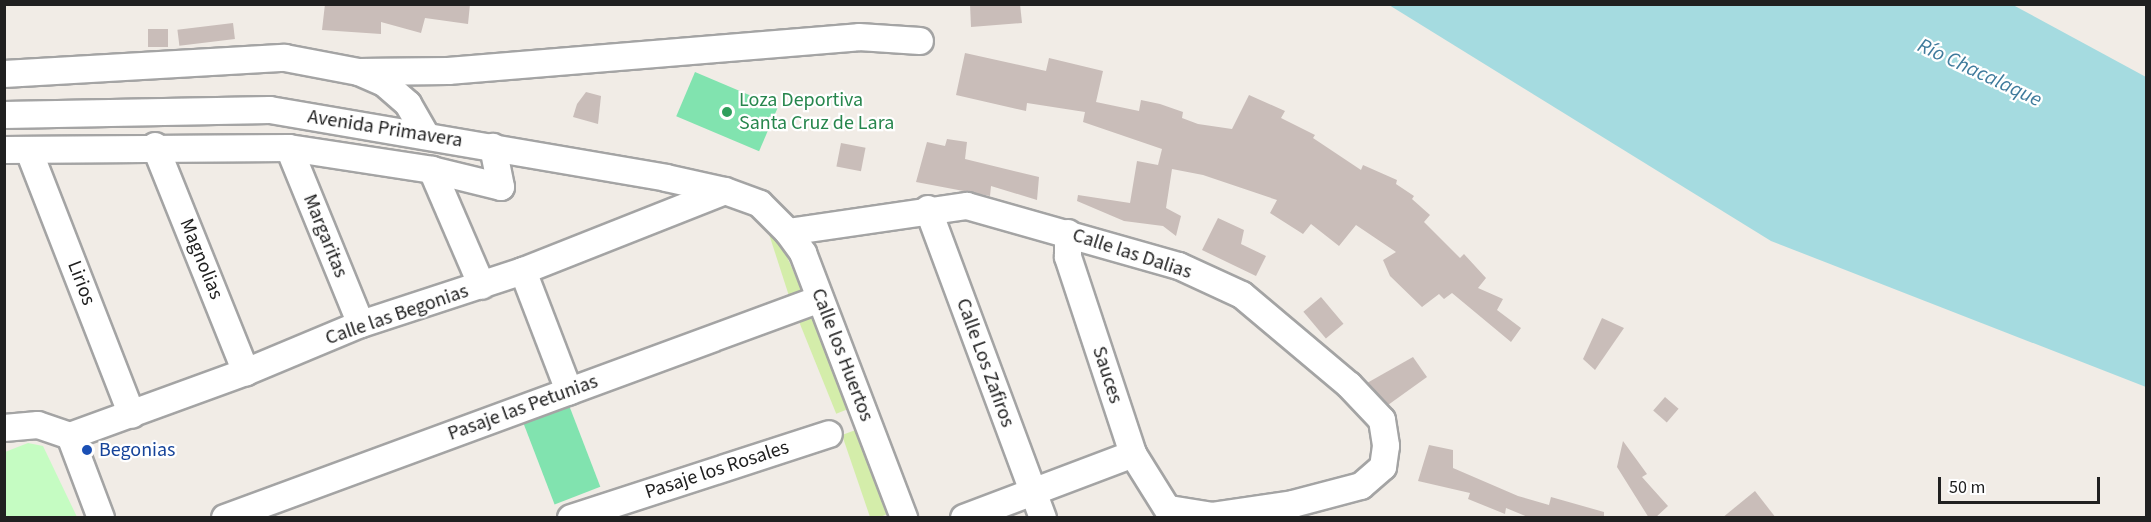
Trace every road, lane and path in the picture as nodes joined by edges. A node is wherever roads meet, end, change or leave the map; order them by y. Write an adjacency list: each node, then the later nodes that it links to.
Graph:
1 (920, 41): 2 (street)
2 (359, 72): 3 (street); 5 (street)
3 (4, 74)
4 (4, 116): 5 (street, Avenida Primavera)
5 (426, 135): 7 (street, Avenida Primavera)
6 (155, 146): 8 (street); 9 (street); 20 (street, Magnolias)
7 (493, 147): 10 (street); 11 (street, Avenida Primavera)
8 (289, 148): 10 (street); 19 (street, Margaritas)
9 (17, 150): 22 (street, Lirios)
10 (432, 170): 17 (street)
11 (725, 191): 12 (street, Avenida Primavera); 16 (street, Calle las Begonias)
12 (760, 204): 14 (street, Calle los Huertos)
13 (928, 209): 14 (street, Calle las Dalias); 15 (street, Calle las Dalias); 27 (street, Calle Los Zafiros)
14 (788, 232): 18 (street, Calle los Huertos)
15 (1068, 233): 26 (street, Sauces); 28 (street, Calle las Dalias)
16 (523, 271): 17 (street, Calle las Begonias); 21 (street)
17 (482, 286): 19 (street, Calle las Begonias)
18 (820, 299): 21 (street, Pasaje las Petunias); 33 (street, Calle los Huertos)
19 (361, 324): 20 (street, Calle las Begonias)
20 (246, 372): 22 (street, Calle las Begonias)
21 (569, 391): 31 (street, Pasaje las Petunias)
22 (132, 415): 25 (street, Calle las Begonias)
23 (4, 428): 25 (street)
24 (829, 434): 32 (street, Pasaje los Rosales)
25 (69, 436): 30 (street)
26 (1133, 454): 27 (street); 29 (street, Sauces)
27 (1033, 492): 34 (street); 35 (street, Calle Los Zafiros)
28 (1296, 511): 29 (street)
29 (1172, 513)
30 (101, 518)
31 (225, 518)
32 (571, 518)
33 (904, 518)
34 (964, 518)
35 (1042, 518)

